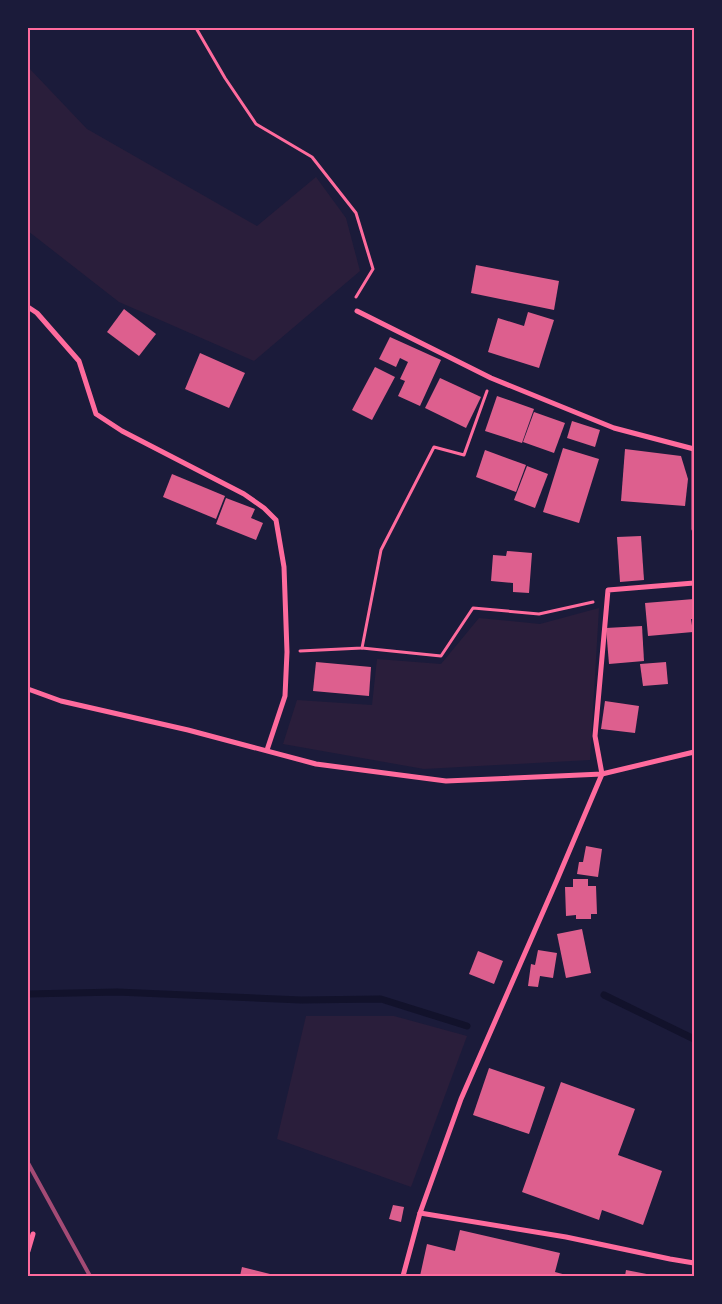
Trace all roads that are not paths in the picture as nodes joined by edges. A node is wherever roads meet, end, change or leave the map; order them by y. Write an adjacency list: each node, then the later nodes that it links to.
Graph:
1 (28, 308): 7 (street)
2 (357, 311): 3 (street)
3 (694, 449): 4 (street)
4 (694, 529)
5 (694, 583): 9 (street)
6 (28, 689): 7 (street)
7 (267, 750): 9 (street)
8 (694, 752): 9 (street)
9 (602, 774): 10 (street)
10 (420, 1213): 13 (street); 14 (street)
11 (32, 1234): 12 (street)
12 (28, 1251)
13 (694, 1263)
14 (403, 1276)

